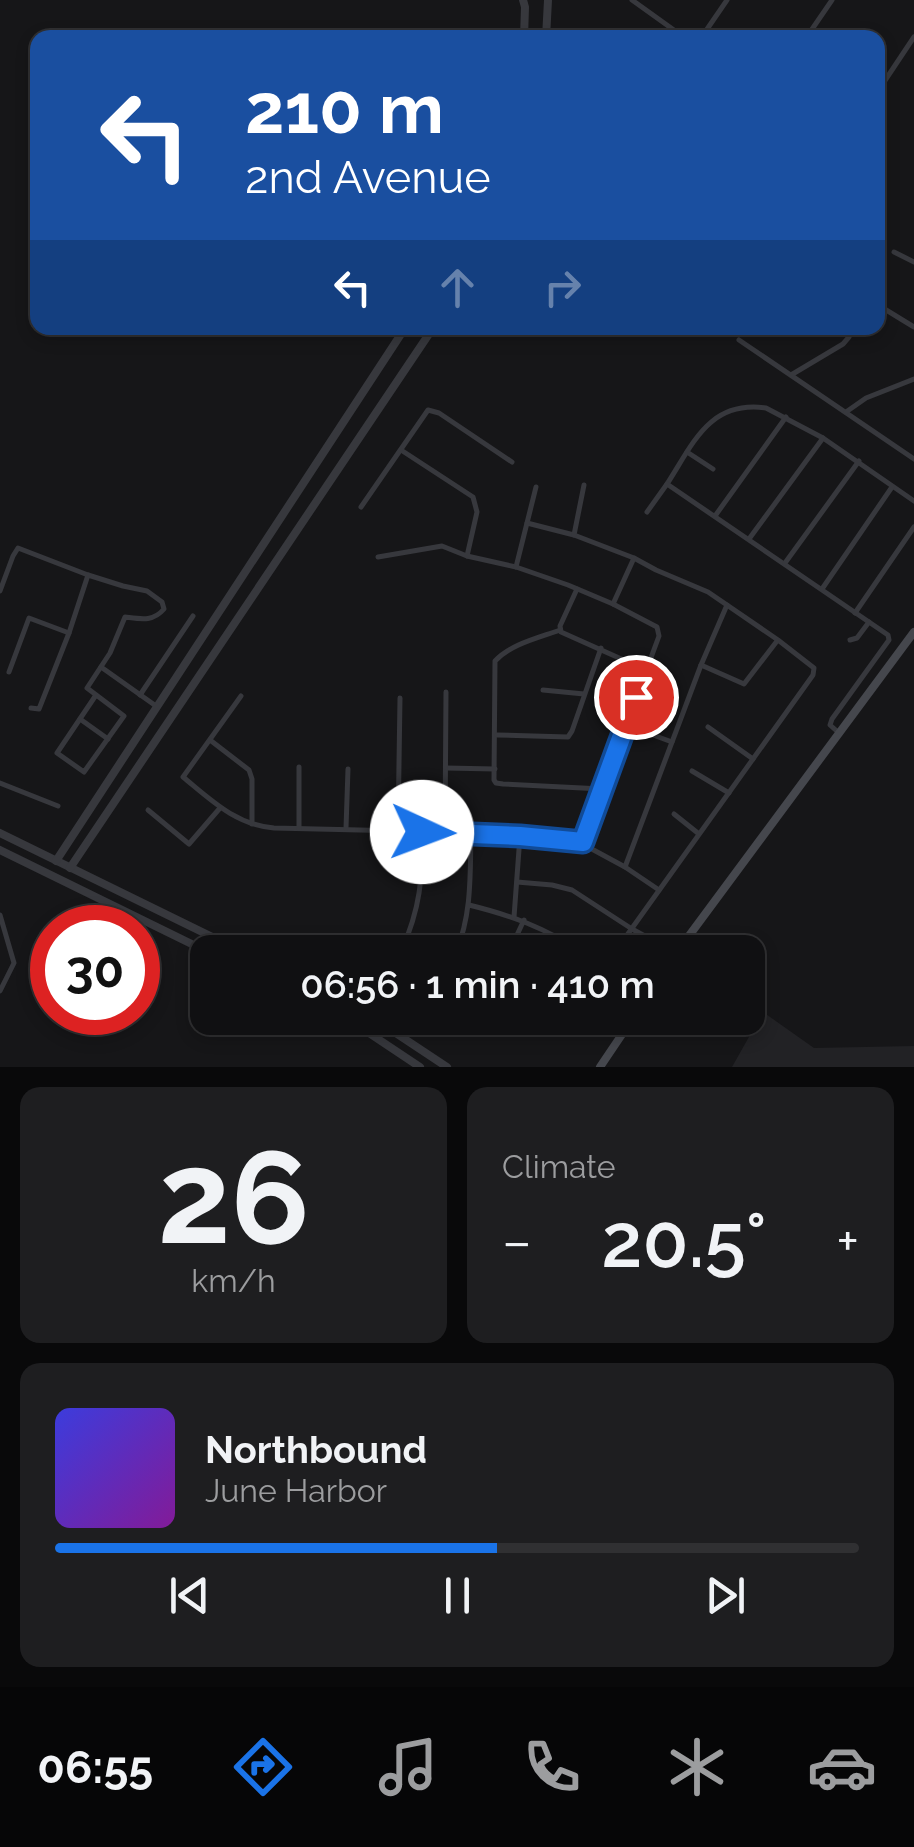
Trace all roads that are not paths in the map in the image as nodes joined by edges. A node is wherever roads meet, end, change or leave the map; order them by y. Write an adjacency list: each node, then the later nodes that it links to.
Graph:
1 (523, 0): 6 (street)
2 (548, 0): 7 (street)
3 (727, 0): 9 (street)
4 (832, 0): 10 (street)
5 (638, 1): 8 (street)
6 (525, 30)
7 (546, 30)
8 (675, 30)
9 (706, 30)
10 (811, 30)
11 (914, 37): 12 (street)
12 (885, 80)
13 (894, 252): 14 (street)
14 (914, 262)
15 (885, 309): 16 (street)
16 (912, 323)
17 (400, 335): 76 (street)
18 (428, 335): 112 (street)
19 (850, 335): 21 (street)
20 (739, 340): 21 (street)
21 (790, 375): 23 (street)
22 (914, 379): 23 (street)
23 (846, 412): 28 (street)
24 (786, 417): 25 (street); 27 (street); 39 (street)
25 (823, 438): 30 (street); 43 (street)
26 (401, 450): 29 (street); 37 (street); 44 (street)
27 (688, 452): 31 (street); 32 (street)
28 (914, 459)
29 (512, 462)
30 (858, 462): 35 (street); 47 (street)
31 (713, 470)
32 (667, 484): 38 (street); 39 (street)
33 (584, 485): 42 (street)
34 (536, 486): 40 (street)
35 (892, 487): 36 (street); 50 (street)
36 (914, 501)
37 (362, 508)
38 (647, 512)
39 (715, 516): 43 (street)
40 (527, 523): 42 (street); 48 (street)
41 (914, 527): 55 (street)
42 (574, 535): 46 (street)
43 (749, 539): 47 (street)
44 (467, 556): 45 (street); 48 (street)
45 (378, 557)
46 (634, 558): 53 (street); 54 (street)
47 (785, 564): 50 (street)
48 (516, 568): 51 (street)
49 (88, 574): 52 (street); 60 (street); 65 (street)
50 (822, 588): 55 (street)
51 (577, 589): 53 (street); 58 (street)
52 (0, 590)
53 (613, 604): 66 (street)
54 (726, 606): 61 (street); 64 (street)
55 (855, 613): 57 (street)
56 (193, 616): 72 (street)
57 (869, 622): 62 (street); 80 (street)
58 (560, 630): 63 (street); 81 (street)
59 (914, 632): 80 (main road)
60 (70, 633): 67 (street); 75 (street)
61 (778, 640): 64 (street); 85 (street)
62 (850, 640)
63 (600, 648): 66 (street); 70 (street)
64 (700, 666): 84 (street)
65 (102, 667): 71 (street); 72 (street)
66 (646, 670): 78 (street)
67 (9, 672)
68 (543, 690): 70 (street)
69 (446, 692): 87 (street)
70 (584, 694): 81 (street)
71 (96, 695): 77 (street); 82 (street)
72 (140, 695): 76 (street)
73 (241, 696): 83 (street)
74 (400, 698): 101 (street)
75 (31, 708)
76 (159, 708): 110 (street)
77 (80, 720): 82 (street); 82 (street)
78 (626, 724): 84 (street); 92 (street)
79 (708, 727): 85 (street)
80 (839, 733): 127 (main road)
81 (496, 736): 89 (street)
82 (108, 739)
83 (210, 740): 95 (street); 98 (street)
84 (672, 742): 111 (street)
85 (753, 759): 93 (street)
86 (299, 767): 99 (street)
87 (446, 768): 89 (street); 103 (street)
88 (348, 769): 100 (street)
89 (494, 769): 92 (street)
90 (692, 771): 93 (street)
91 (0, 783): 94 (street)
92 (602, 789): 108 (street)
93 (728, 793): 106 (street)
94 (58, 806)
95 (220, 808): 96 (street); 98 (street)
96 (148, 810)
97 (674, 814): 106 (street)
98 (252, 824): 99 (street)
99 (298, 828): 100 (street)
100 (346, 828): 101 (street)
101 (398, 830): 102 (street)
102 (422, 832): 103 (street); 121 (street)
103 (445, 832): 105 (street)
104 (0, 833): 110 (street)
105 (471, 834): 107 (street); 115 (street)
106 (699, 834): 114 (street)
107 (520, 836): 108 (street); 113 (street)
108 (583, 842): 111 (street)
109 (0, 850): 128 (street)
110 (56, 861): 112 (street)
111 (625, 867): 114 (street)
112 (70, 868): 120 (street)
113 (518, 882): 116 (street); 119 (street)
114 (659, 890): 119 (street)
115 (468, 905): 116 (street); 122 (street)
116 (514, 916): 117 (street)
117 (524, 920): 123 (street); 124 (street)
118 (1, 921): 129 (street)
119 (632, 929): 125 (street); 126 (street)
120 (208, 935)
121 (408, 935)
122 (460, 935)
123 (516, 935)
124 (555, 935)
125 (628, 935)
126 (643, 935)
127 (689, 935)
128 (190, 943)
129 (0, 991)
130 (372, 1035): 133 (street)
131 (399, 1035): 134 (street)
132 (622, 1035): 135 (main road)
133 (420, 1067)
134 (447, 1067)
135 (600, 1067)

